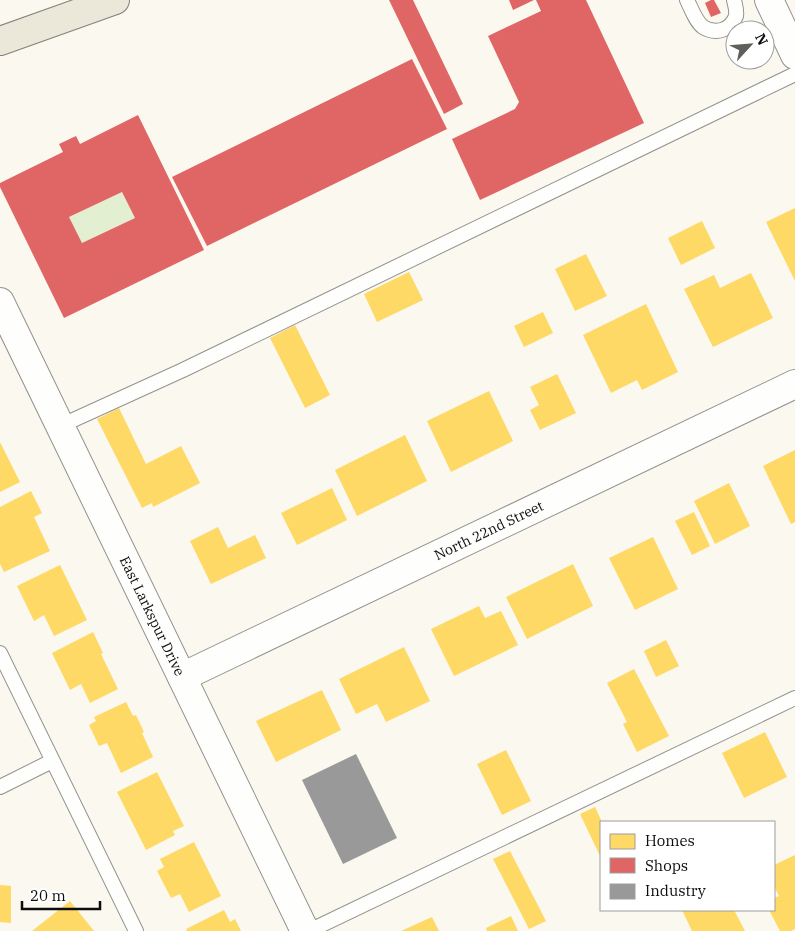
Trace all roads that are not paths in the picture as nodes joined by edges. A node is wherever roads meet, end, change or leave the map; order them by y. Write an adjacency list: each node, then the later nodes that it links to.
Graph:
1 (115, 0): 5 (main road)
2 (686, 0): 3 (lane)
3 (734, 0)
4 (769, 0): 6 (street)
5 (0, 41)
6 (795, 55)
7 (795, 74): 10 (lane)
8 (0, 302): 10 (street, East Larkspur Drive)
9 (795, 384): 12 (street, North 22nd Street)
10 (60, 426): 12 (street, East Larkspur Drive)
11 (0, 653): 14 (lane)
12 (182, 677): 17 (street, East Larkspur Drive)
13 (795, 698): 18 (lane)
14 (52, 761): 15 (lane); 16 (lane)
15 (0, 787)
16 (136, 931)
17 (305, 931)
18 (309, 931)

